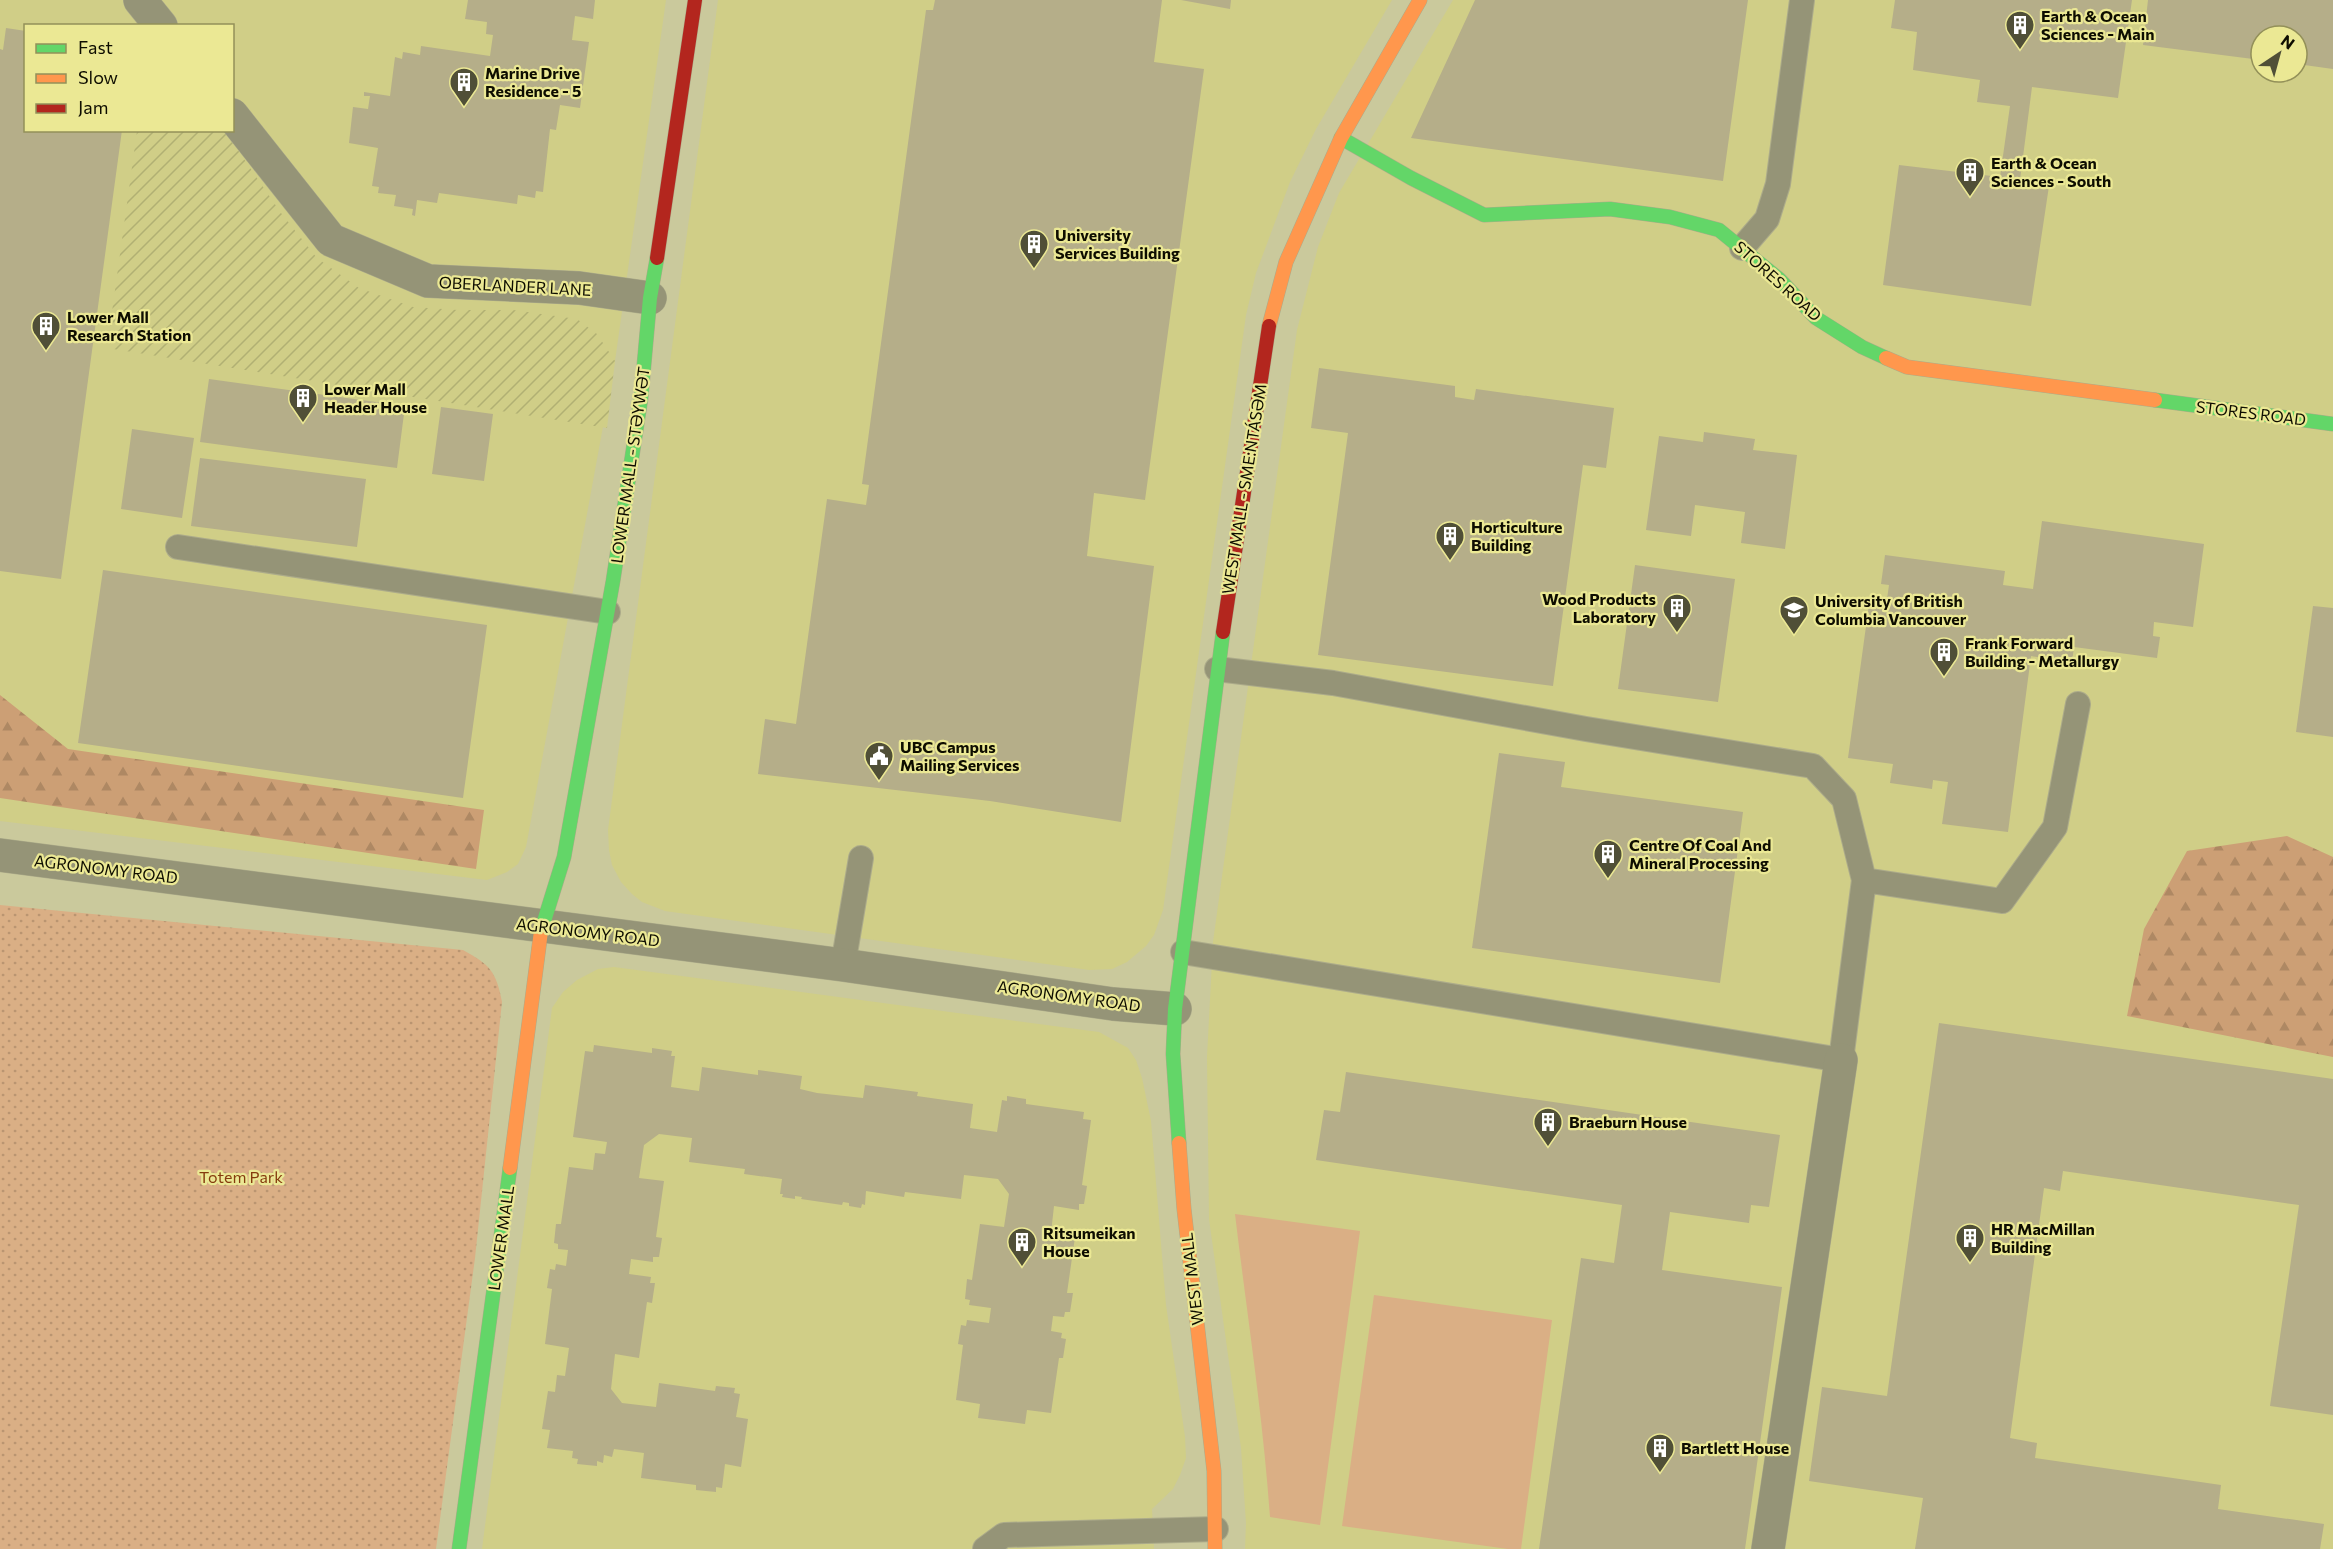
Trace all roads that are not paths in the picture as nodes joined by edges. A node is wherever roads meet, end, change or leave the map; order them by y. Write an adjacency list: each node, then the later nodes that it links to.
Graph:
1 (140, 0): 5 (street)
2 (695, 0): 9 (street, LOWER MALL - STƏYWƏT)
3 (1420, 0): 7 (street, WEST MALL - SME:NTÁSƏM)
4 (1802, 0): 8 (lane)
5 (159, 24)
6 (234, 118): 9 (street, OBERLANDER LANE)
7 (1341, 138): 8 (street, STORES ROAD); 13 (street, WEST MALL - SME:NTÁSƏM)
8 (1742, 248): 10 (street, STORES ROAD)
9 (650, 298): 12 (street, LOWER MALL - STƏYWƏT)
10 (2333, 424)
11 (178, 547): 12 (lane)
12 (608, 612): 18 (street, LOWER MALL - STƏYWƏT)
13 (1217, 669): 17 (lane); 19 (street, WEST MALL - SME:NTÁSƏM)
14 (2078, 704): 17 (lane)
15 (0, 855): 18 (street, AGRONOMY ROAD)
16 (861, 858): 20 (lane)
17 (1864, 880): 22 (lane)
18 (542, 927): 20 (street, AGRONOMY ROAD); 24 (street, LOWER MALL)
19 (1183, 952): 21 (street, WEST MALL - SME:NTÁSƏM); 22 (lane)
20 (843, 965): 21 (street, AGRONOMY ROAD)
21 (1175, 1009): 23 (street, WEST MALL)
22 (1841, 1060): 26 (street)
23 (1215, 1539): 25 (lane)
24 (459, 1549)
25 (985, 1549)
26 (1768, 1549)

